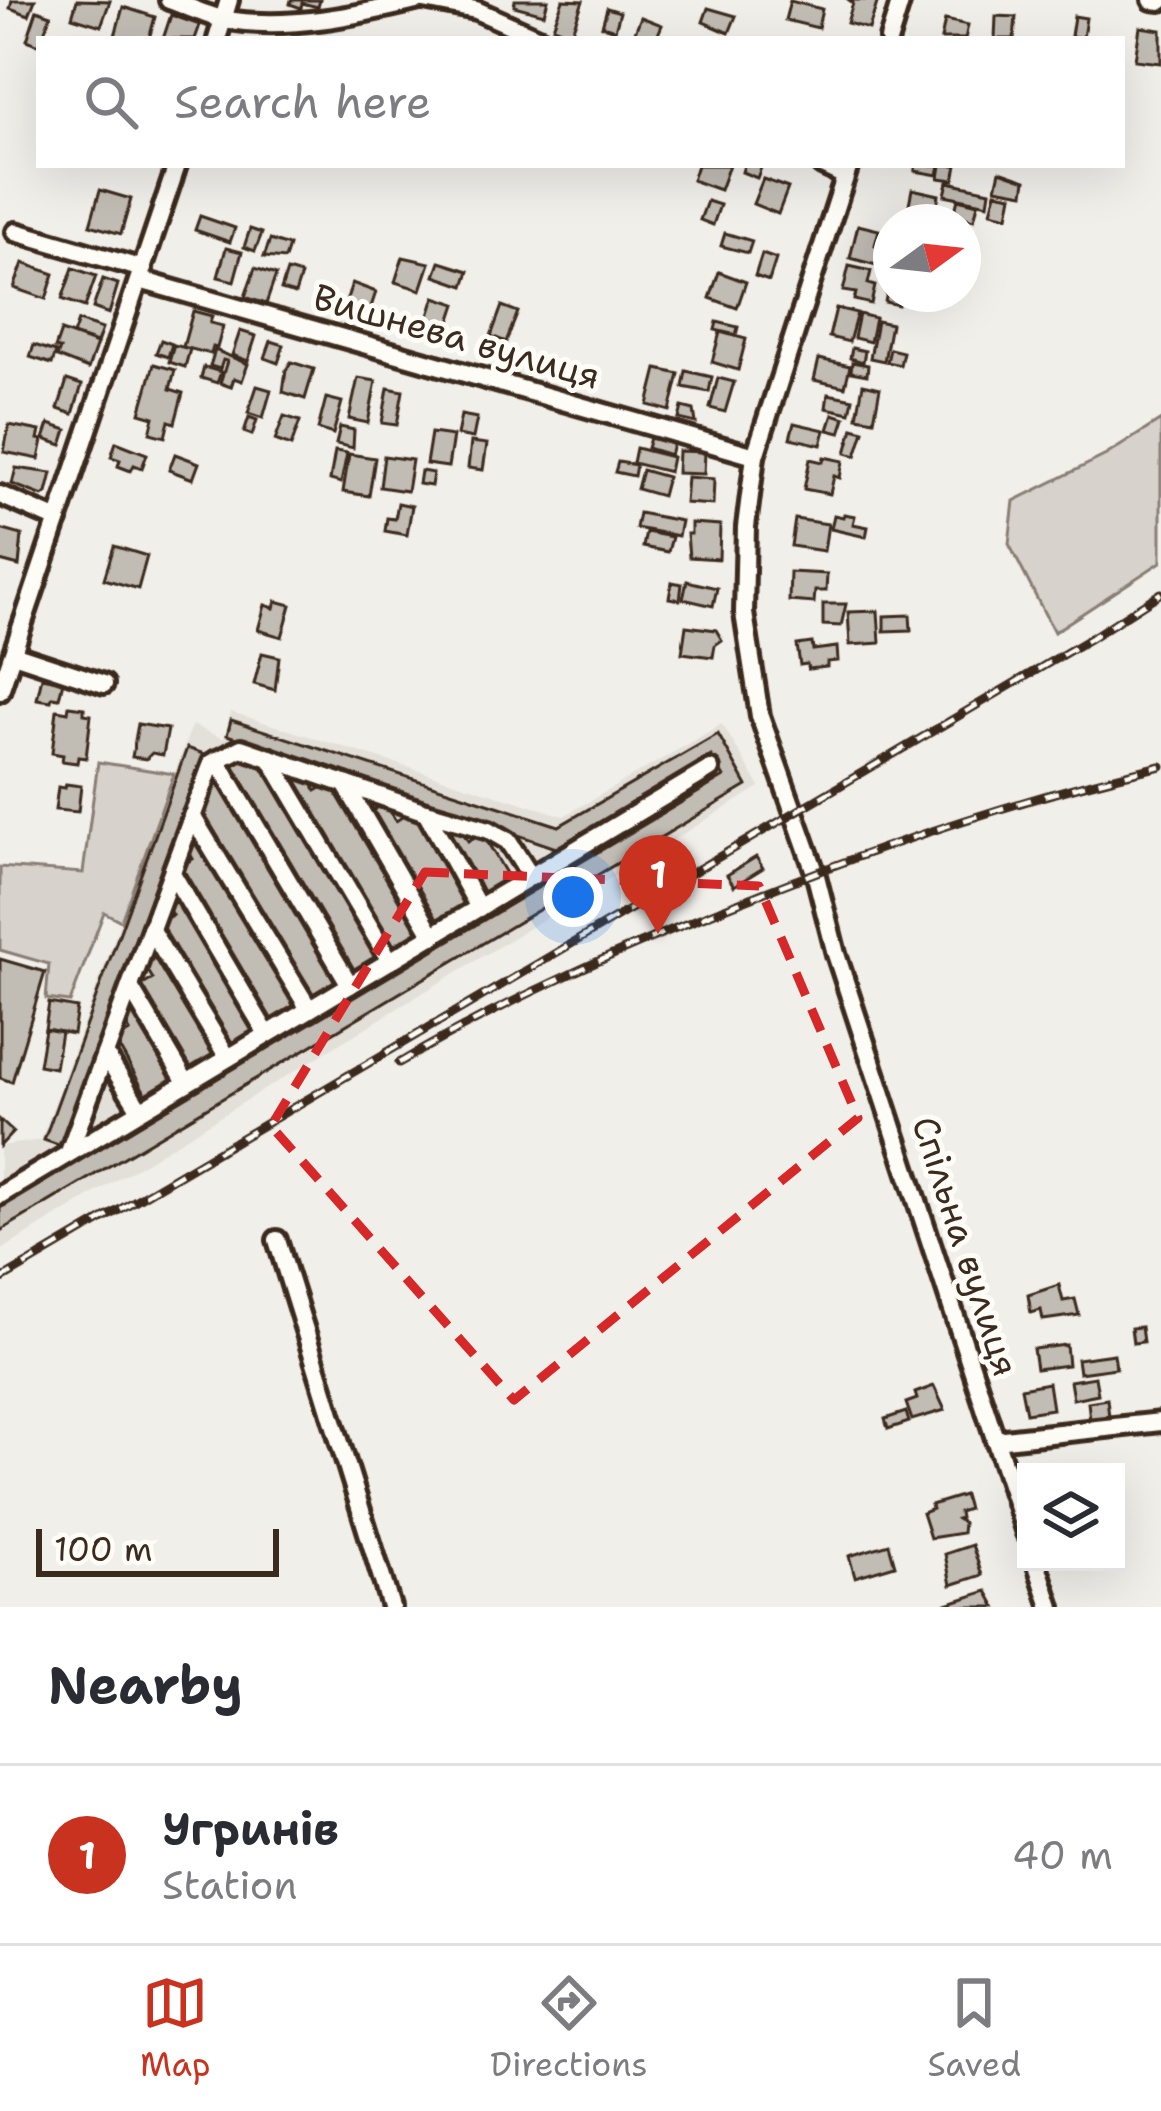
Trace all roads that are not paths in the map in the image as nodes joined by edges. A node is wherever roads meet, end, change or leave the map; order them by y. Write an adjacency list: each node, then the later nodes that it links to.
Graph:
1 (169, 0): 6 (street)
2 (229, 0): 6 (street)
3 (422, 0): 5 (street); 8 (street)
4 (901, 0): 9 (street)
5 (362, 7): 6 (street)
6 (224, 19): 7 (street)
7 (218, 36)
8 (534, 36)
9 (890, 36)
10 (175, 168): 13 (street)
11 (847, 170): 14 (street, Спільна вулиця)
12 (16, 232): 13 (street, Вишнева вулиця)
13 (142, 275): 14 (street, Вишнева вулиця); 16 (street)
14 (755, 456): 44 (street, Спільна вулиця)
15 (0, 495): 16 (street)
16 (58, 520): 17 (street)
17 (13, 654): 18 (street); 19 (street)
18 (104, 684)
19 (0, 691)
20 (270, 758): 21 (street); 23 (street); 31 (street)
21 (217, 760): 25 (street); 32 (street)
22 (710, 769): 27 (street)
23 (345, 784): 24 (street); 30 (street)
24 (426, 812): 27 (street); 28 (street)
25 (192, 816): 26 (street); 34 (street)
26 (172, 874): 29 (street); 35 (street)
27 (532, 877): 28 (street)
28 (479, 908): 30 (street)
29 (151, 930): 33 (street); 37 (street)
30 (433, 936): 31 (street)
31 (390, 961): 32 (street)
32 (350, 985): 34 (street)
33 (130, 987): 36 (street); 38 (street)
34 (309, 1009): 35 (street)
35 (267, 1034): 37 (street)
36 (105, 1054): 39 (street); 40 (street)
37 (228, 1058): 38 (street)
38 (186, 1082): 39 (street)
39 (140, 1110): 40 (street)
40 (69, 1153): 41 (street)
41 (0, 1195)
42 (277, 1240): 47 (street)
43 (1161, 1422): 44 (street)
44 (995, 1440): 45 (street, Спільна вулиця)
45 (1017, 1506)
46 (1039, 1571): 48 (street)
47 (391, 1607)
48 (1051, 1607)

